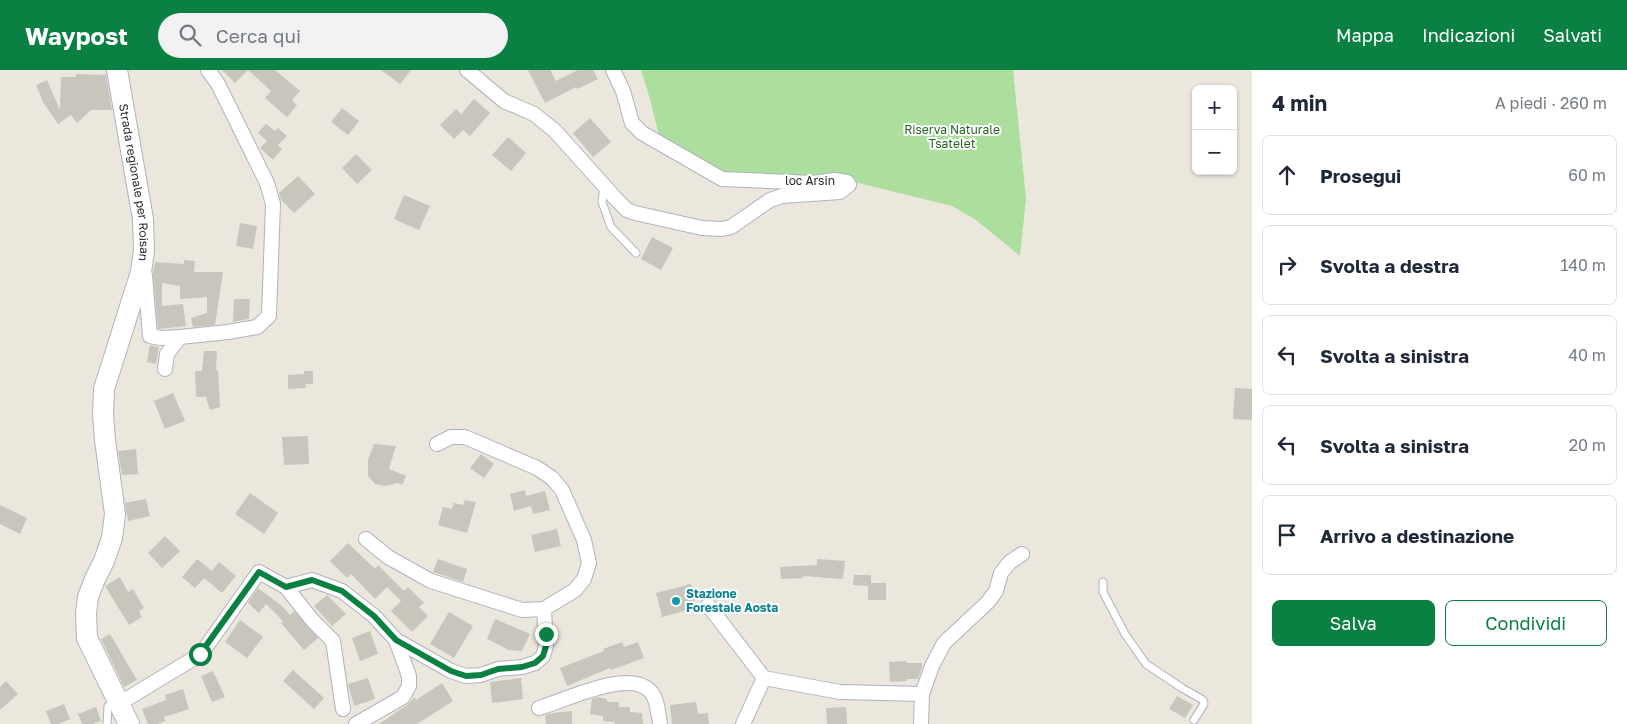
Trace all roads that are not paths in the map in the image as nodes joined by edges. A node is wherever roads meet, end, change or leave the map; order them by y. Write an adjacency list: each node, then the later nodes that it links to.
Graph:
1 (117, 70): 7 (main road, Strada regionale per Roisan)
2 (208, 70): 8 (street)
3 (467, 70): 5 (street, loc Arsin)
4 (613, 70): 5 (street, loc Arsin)
5 (604, 185): 6 (lane)
6 (636, 253)
7 (141, 272): 8 (street); 20 (main road, Strada regionale per Roisan)
8 (180, 337): 9 (street)
9 (165, 370)
10 (437, 444): 16 (street)
11 (366, 539): 16 (street)
12 (1022, 554): 19 (street)
13 (1103, 582): 23 (lane)
14 (286, 587): 17 (street); 20 (street); 22 (street)
15 (708, 606): 18 (street)
16 (544, 609): 17 (street)
17 (396, 640): 26 (street)
18 (764, 678): 19 (street); 28 (street)
19 (922, 694): 29 (street)
20 (120, 703): 24 (lane); 25 (main road, Strada regionale per Roisan)
21 (539, 708): 27 (street)
22 (343, 709)
23 (1194, 720)
24 (107, 724)
25 (129, 724)
26 (356, 724)
27 (660, 724)
28 (743, 724)
29 (921, 724)

